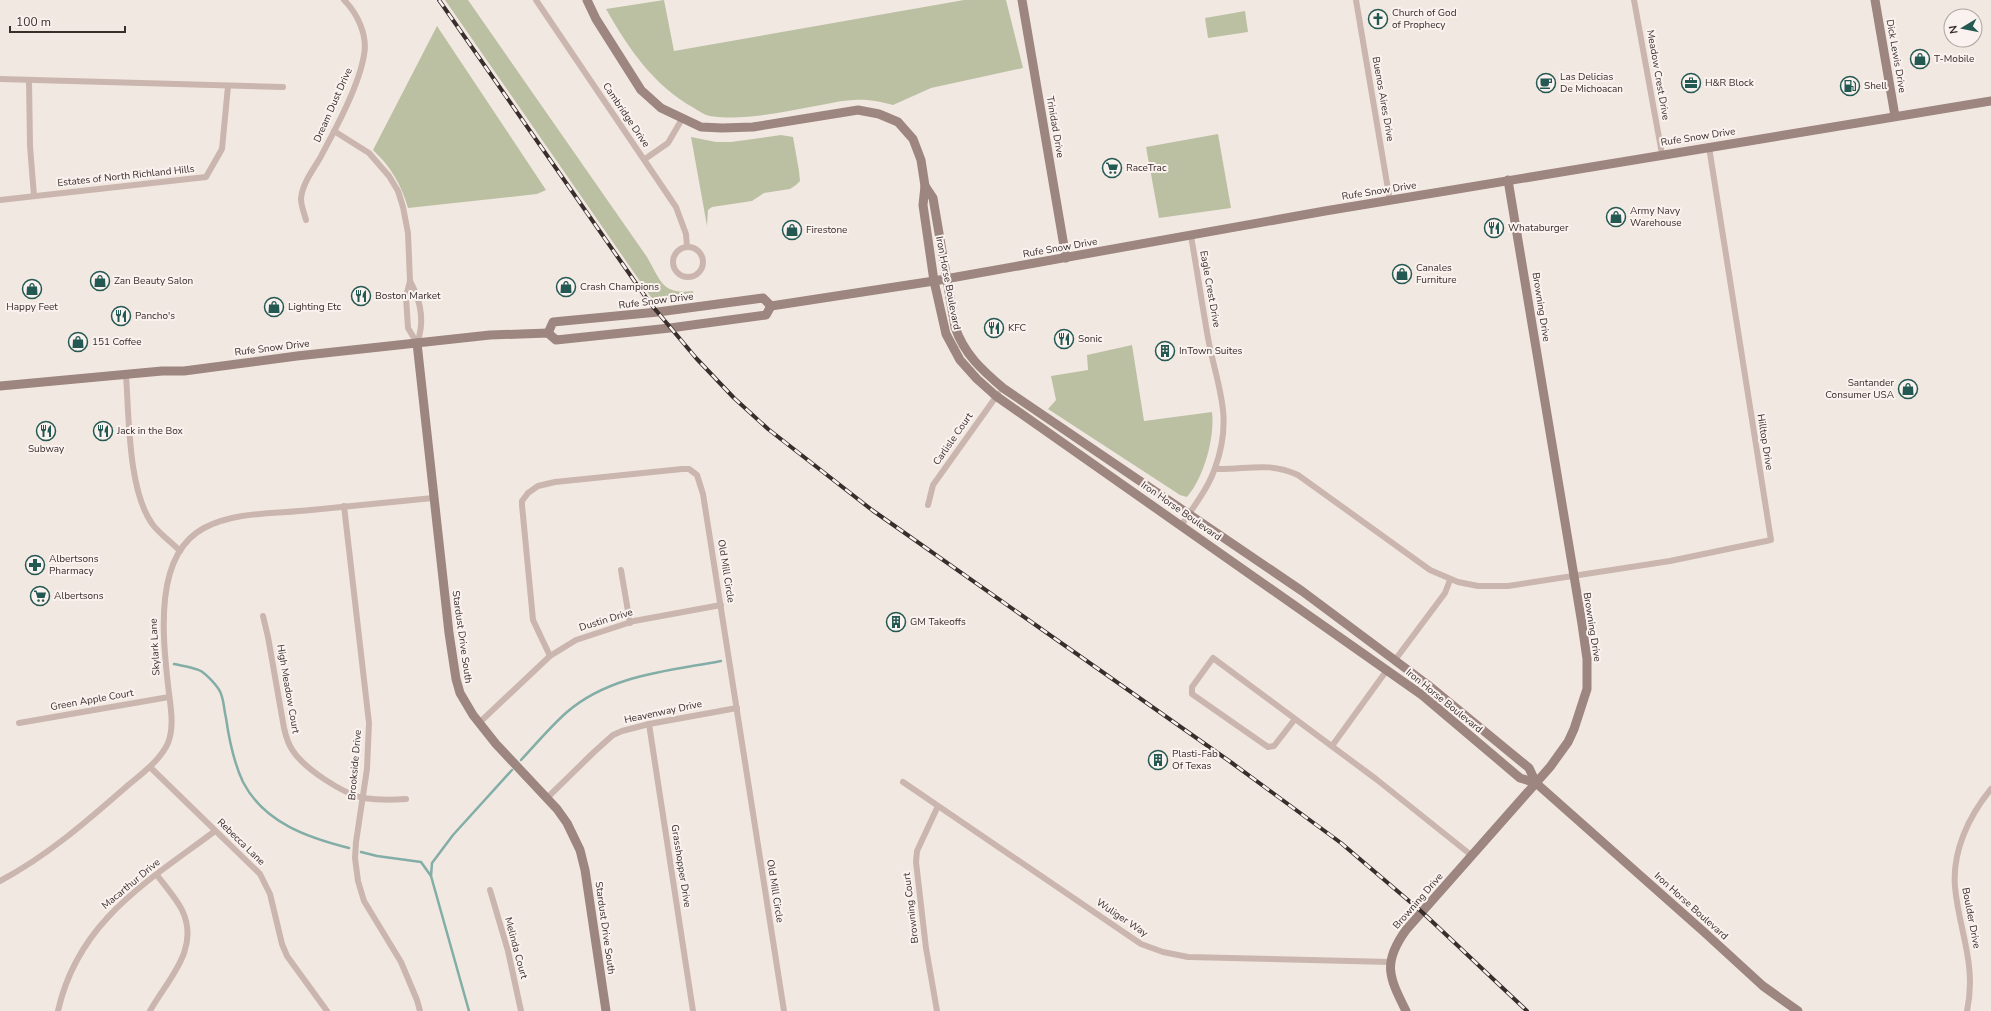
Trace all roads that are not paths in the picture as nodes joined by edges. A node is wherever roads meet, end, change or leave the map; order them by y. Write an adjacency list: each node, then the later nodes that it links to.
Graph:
1 (344, 0): 15 (street, Dream Dust Drive)
2 (536, 0): 18 (street, Cambridge Drive)
3 (588, 0): 14 (street, Iron Horse Boulevard)
4 (1022, 0): 27 (street, Trinidad Drive)
5 (1356, 0): 23 (street, Buenos Aires Drive)
6 (1634, 0): 17 (street, Meadow Crest Drive)
7 (1875, 0): 13 (street, Dick Lewis Drive)
8 (0, 80): 9 (street)
9 (30, 80): 10 (street); 21 (street)
10 (228, 86): 11 (street); 21 (street, Estates of North Richland Hills)
11 (283, 87)
12 (1991, 100): 13 (street, Rufe Snow Drive)
13 (1895, 116): 16 (street, Rufe Snow Drive)
14 (682, 119): 18 (street); 20 (street, Iron Horse Boulevard)
15 (334, 131): 24 (street, Dream Dust Drive); 29 (street)
16 (1709, 147): 17 (street, Rufe Snow Drive); 46 (street, Hilltop Drive)
17 (1662, 154): 19 (street, Rufe Snow Drive)
18 (645, 159): 26 (street, Cambridge Drive)
19 (1508, 180): 23 (street, Rufe Snow Drive); 46 (street, Browning Drive)
20 (925, 186): 28 (street, Iron Horse Boulevard); 30 (street, Iron Horse Boulevard)
21 (34, 196): 22 (street, Estates of North Richland Hills)
22 (0, 200)
23 (1390, 201): 25 (street, Rufe Snow Drive)
24 (306, 220)
25 (1191, 236): 27 (street, Rufe Snow Drive); 38 (street, Eagle Crest Drive)
26 (687, 247): 26 (street)
27 (1066, 258): 28 (street, Rufe Snow Drive)
28 (946, 278): 30 (street, Rufe Snow Drive); 36 (street, Iron Horse Boulevard)
29 (410, 281): 33 (street); 33 (street)
30 (934, 281): 31 (street, Rufe Snow Drive); 37 (street, Iron Horse Boulevard)
31 (770, 306): 32 (street, Rufe Snow Drive); 32 (street, Rufe Snow Drive)
32 (548, 333): 33 (street, Rufe Snow Drive)
33 (417, 343): 34 (street, Rufe Snow Drive); 39 (street, Stardust Drive South)
34 (126, 375): 35 (street, Rufe Snow Drive); 44 (street)
35 (0, 386)
36 (1003, 388): 37 (street, Carlisle Court); 42 (street, Iron Horse Boulevard)
37 (996, 396): 40 (street, Carlisle Court); 43 (street, Iron Horse Boulevard)
38 (1215, 468): 42 (street, Eagle Crest Drive); 47 (street)
39 (433, 498): 41 (street, Skylark Lane); 58 (street, Stardust Drive South)
40 (928, 505)
41 (344, 506): 44 (street, Skylark Lane); 65 (street, Brookside Drive)
42 (1189, 514): 43 (street, Eagle Crest Drive); 52 (street, Iron Horse Boulevard)
43 (1182, 526): 53 (street, Iron Horse Boulevard)
44 (180, 550): 54 (street, Skylark Lane)
45 (621, 570): 50 (street)
46 (1572, 576): 47 (street); 63 (street, Browning Drive)
47 (1450, 580): 52 (street)
48 (721, 605): 50 (street, Dustin Drive); 51 (street, Old Mill Circle); 55 (street, Old Mill Circle)
49 (263, 616): 65 (street, High Meadow Court)
50 (630, 623): 51 (street, Dustin Drive)
51 (550, 656): 58 (street, Dustin Drive)
52 (1395, 660): 53 (street); 63 (street, Iron Horse Boulevard)
53 (1387, 670): 60 (street); 63 (street, Iron Horse Boulevard)
54 (169, 697): 57 (street, Green Apple Court); 61 (street, Skylark Lane)
55 (737, 708): 59 (street, Heavenway Drive); 82 (street, Old Mill Circle)
56 (1295, 718): 56 (street); 60 (street)
57 (19, 723)
58 (479, 723): 66 (street, Stardust Drive South)
59 (649, 724): 66 (street, Heavenway Drive); 81 (street, Grasshopper Drive)
60 (1332, 746): 70 (street)
61 (150, 766): 69 (street, Rebecca Lane); 72 (street, Skylark Lane)
62 (903, 782): 68 (street, Wuliger Way)
63 (1536, 783): 70 (street, Browning Drive); 85 (street, Iron Horse Boulevard)
64 (1991, 788): 86 (street, Boulder Drive)
65 (362, 798): 67 (street, High Meadow Court); 78 (street, Brookside Drive)
66 (547, 798): 80 (street, Stardust Drive South)
67 (406, 799)
68 (938, 806): 74 (street, Wuliger Way); 83 (street, Browning Court)
69 (215, 831): 71 (street, Macarthur Drive); 77 (street, Rebecca Lane)
70 (1471, 855): 74 (street, Browning Drive)
71 (157, 875): 75 (street, Macarthur Drive); 76 (street)
72 (0, 881)
73 (490, 890): 79 (street, Melinda Court)
74 (1390, 962): 84 (street, Browning Drive)
75 (58, 1011)
76 (150, 1011)
77 (327, 1011)
78 (420, 1011)
79 (521, 1011)
80 (606, 1011)
81 (693, 1011)
82 (784, 1011)
83 (936, 1011)
84 (1406, 1011)
85 (1798, 1011)
86 (1967, 1011)

